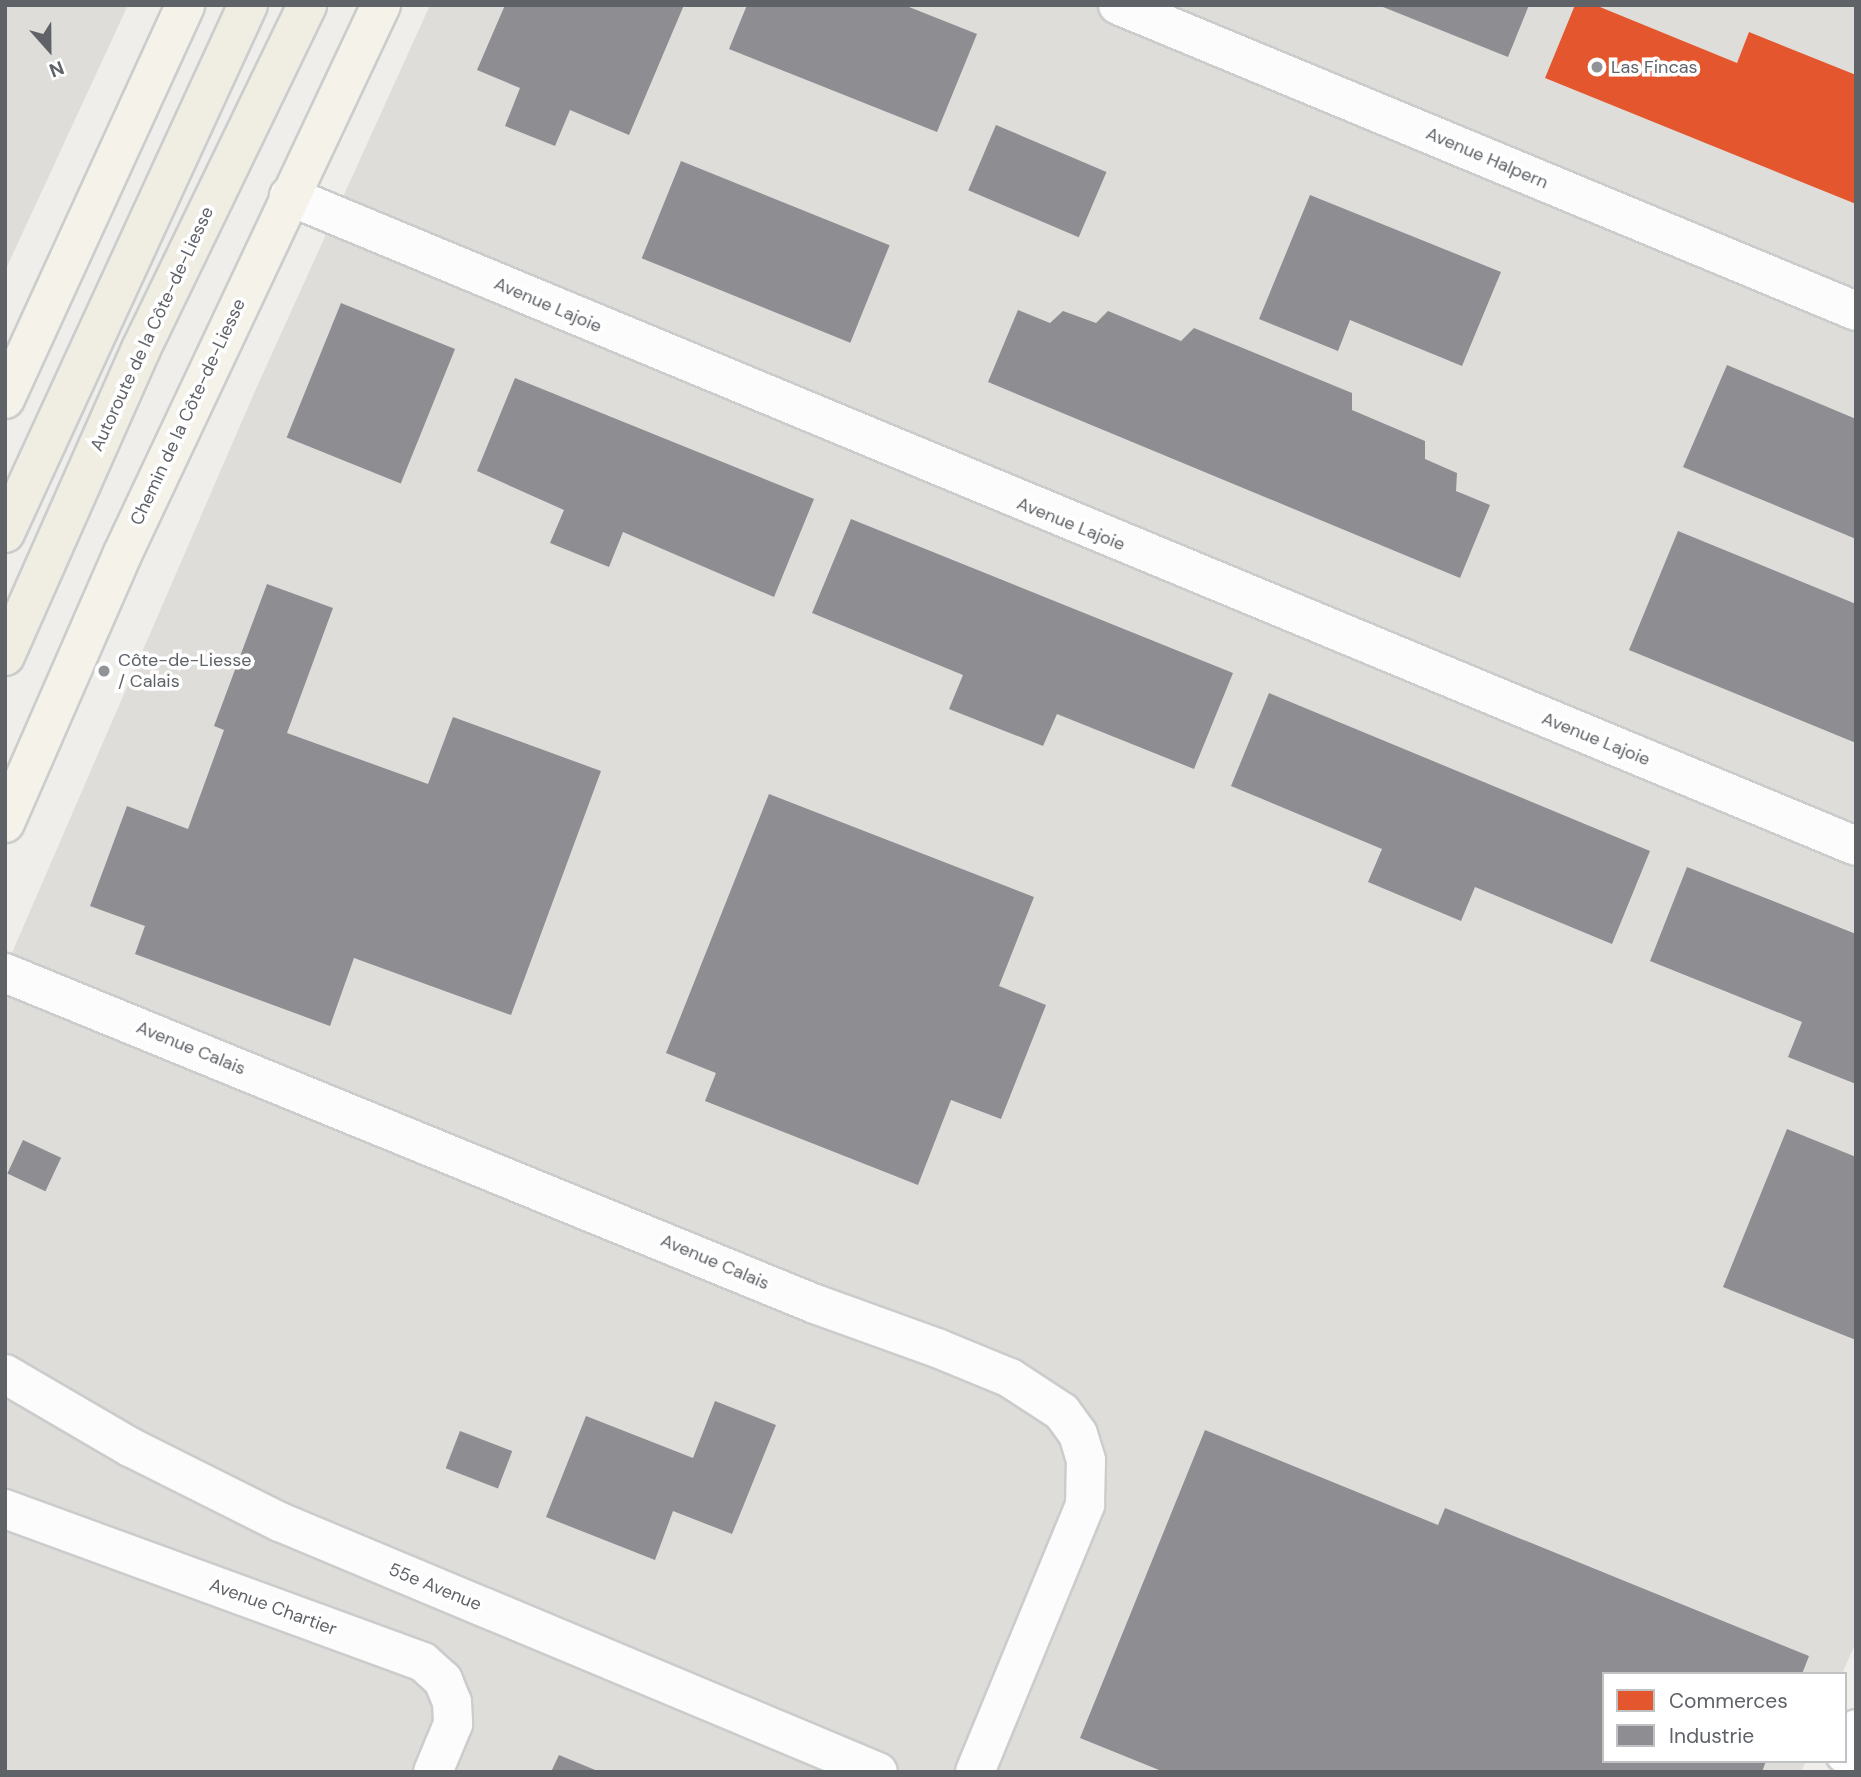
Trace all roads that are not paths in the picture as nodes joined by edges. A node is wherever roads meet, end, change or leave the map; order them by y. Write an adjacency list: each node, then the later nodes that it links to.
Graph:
1 (185, 5): 8 (main road)
2 (248, 5): 9 (highway)
3 (307, 5): 10 (highway, Autoroute de la Côte-de-Liesse)
4 (381, 5): 6 (main road, Chemin de la Côte-de-Liesse)
5 (1118, 5): 7 (street, Avenue Halpern)
6 (289, 196): 11 (main road, Chemin de la Côte-de-Liesse); 12 (street, Avenue Lajoie)
7 (1856, 311)
8 (5, 399)
9 (5, 533)
10 (5, 656)
11 (5, 823)
12 (1856, 846)
13 (5, 973): 20 (street, Avenue Calais)
14 (5, 1374): 19 (street, 55e Avenue)
15 (5, 1509): 18 (street, Avenue Chartier)
16 (1856, 1729): 17 (street)
17 (1847, 1749)
18 (433, 1772)
19 (878, 1772)
20 (975, 1772)

